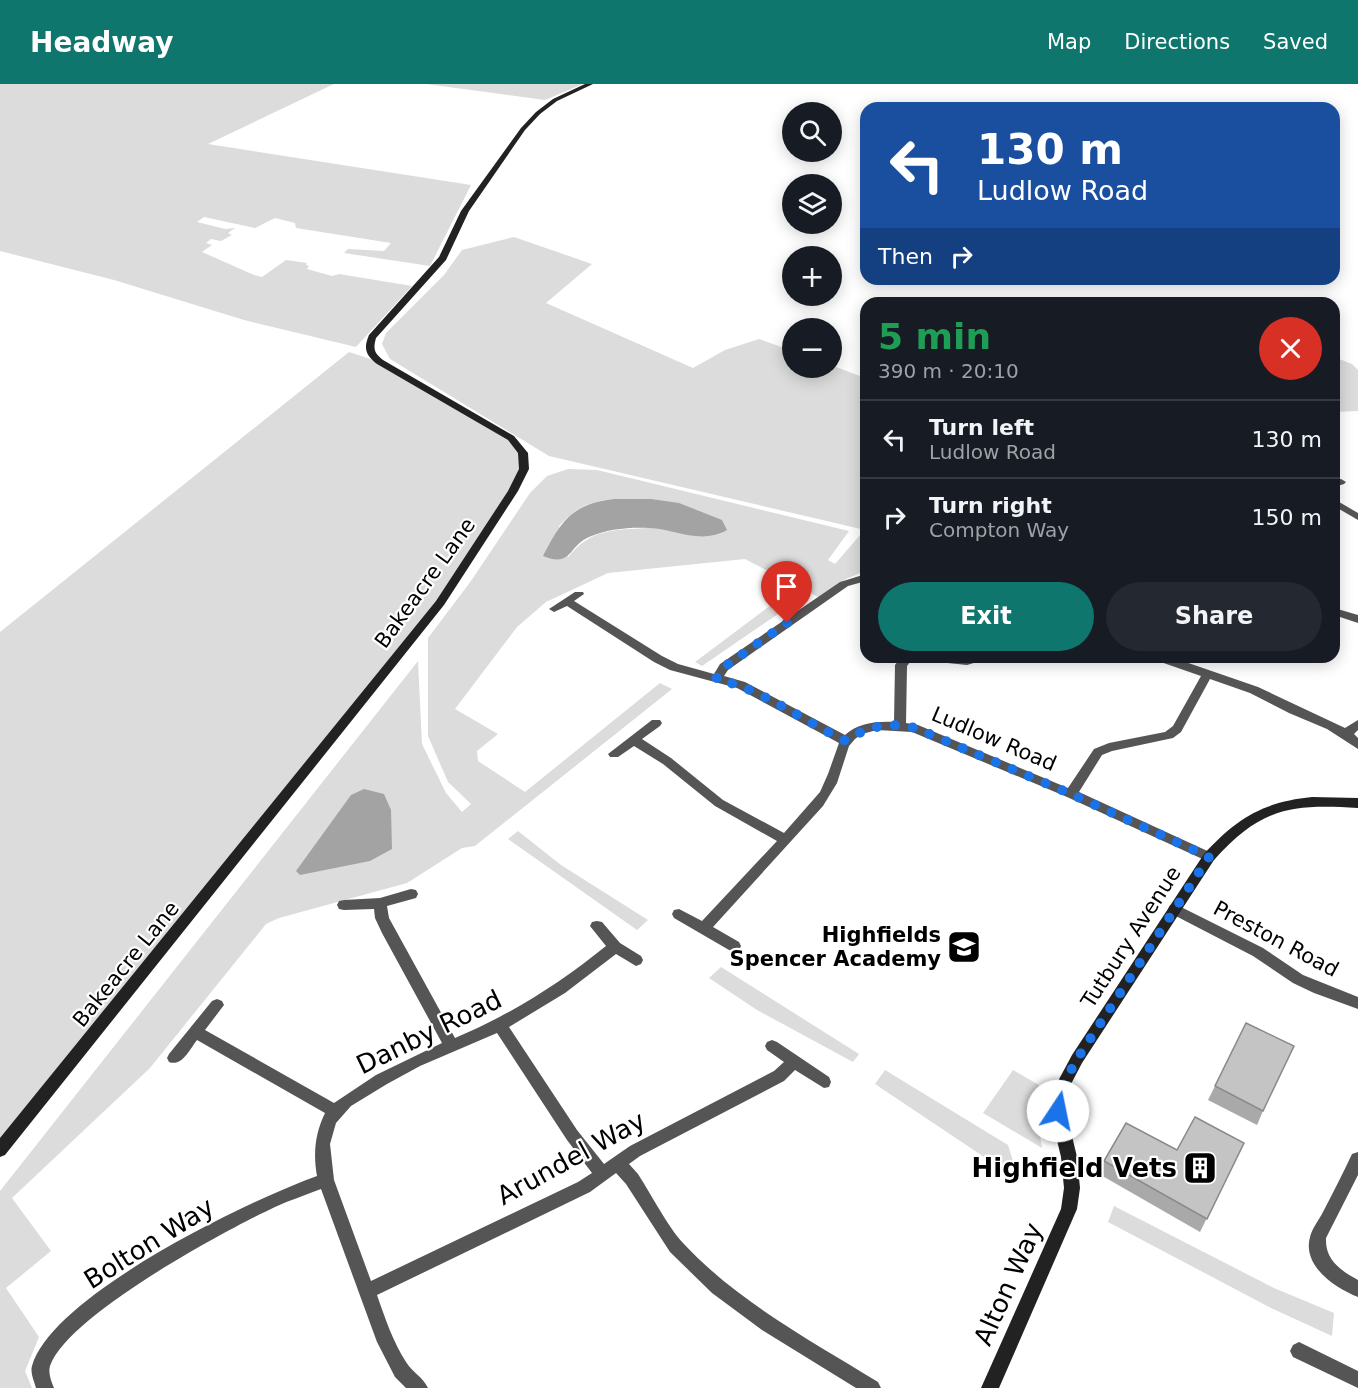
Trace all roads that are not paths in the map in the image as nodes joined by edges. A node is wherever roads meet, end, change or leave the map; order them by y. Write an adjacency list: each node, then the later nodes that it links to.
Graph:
1 (590, 84): 46 (street, Bakeacre Lane)
2 (1340, 506): 3 (street)
3 (1358, 517)
4 (860, 579): 13 (street)
5 (579, 594): 6 (street)
6 (566, 601): 7 (street); 13 (street)
7 (554, 609)
8 (1340, 613): 9 (street)
9 (1358, 620)
10 (903, 663): 16 (street)
11 (1177, 663): 12 (street)
12 (1208, 673): 17 (street); 22 (street)
13 (716, 679): 19 (street)
14 (656, 723): 18 (street)
15 (1358, 724): 17 (street)
16 (900, 725): 19 (street, Ludlow Road); 22 (street, Ludlow Road)
17 (1346, 734): 20 (street)
18 (634, 740): 21 (street); 24 (street)
19 (846, 741): 24 (street)
20 (1358, 744)
21 (614, 754)
22 (1071, 794): 25 (street, Ludlow Road)
23 (1358, 803): 25 (street, Tutbury Avenue)
24 (786, 840): 32 (street)
25 (1209, 857): 29 (street, Tutbury Avenue)
26 (411, 894): 27 (street)
27 (380, 903): 28 (street); 40 (street)
28 (344, 905)
29 (1175, 909): 36 (street, Preston Road); 51 (street, Tutbury Avenue)
30 (679, 914): 32 (street)
31 (597, 926): 34 (street)
32 (704, 928): 33 (street)
33 (734, 946)
34 (615, 947): 35 (street); 38 (street, Danby Road)
35 (636, 960)
36 (1358, 1003)
37 (217, 1005): 39 (street)
38 (499, 1024): 40 (street, Danby Road); 49 (street)
39 (196, 1032): 42 (street); 45 (street)
40 (451, 1045): 45 (street, Danby Road)
41 (772, 1046): 43 (street)
42 (174, 1058)
43 (794, 1062): 44 (street); 48 (street, Arundel Way)
44 (824, 1082)
45 (335, 1111): 50 (street)
46 (0, 1150)
47 (1358, 1159): 52 (street)
48 (618, 1164): 49 (street, Arundel Way); 58 (street)
49 (602, 1174): 53 (street, Arundel Way)
50 (326, 1180): 53 (street); 56 (street, Bolton Way)
51 (1071, 1200): 59 (street, Alton Way)
52 (1358, 1289)
53 (368, 1291): 57 (street)
54 (1299, 1351): 55 (street)
55 (1352, 1381)
56 (45, 1388)
57 (419, 1388)
58 (872, 1388)
59 (990, 1388)

